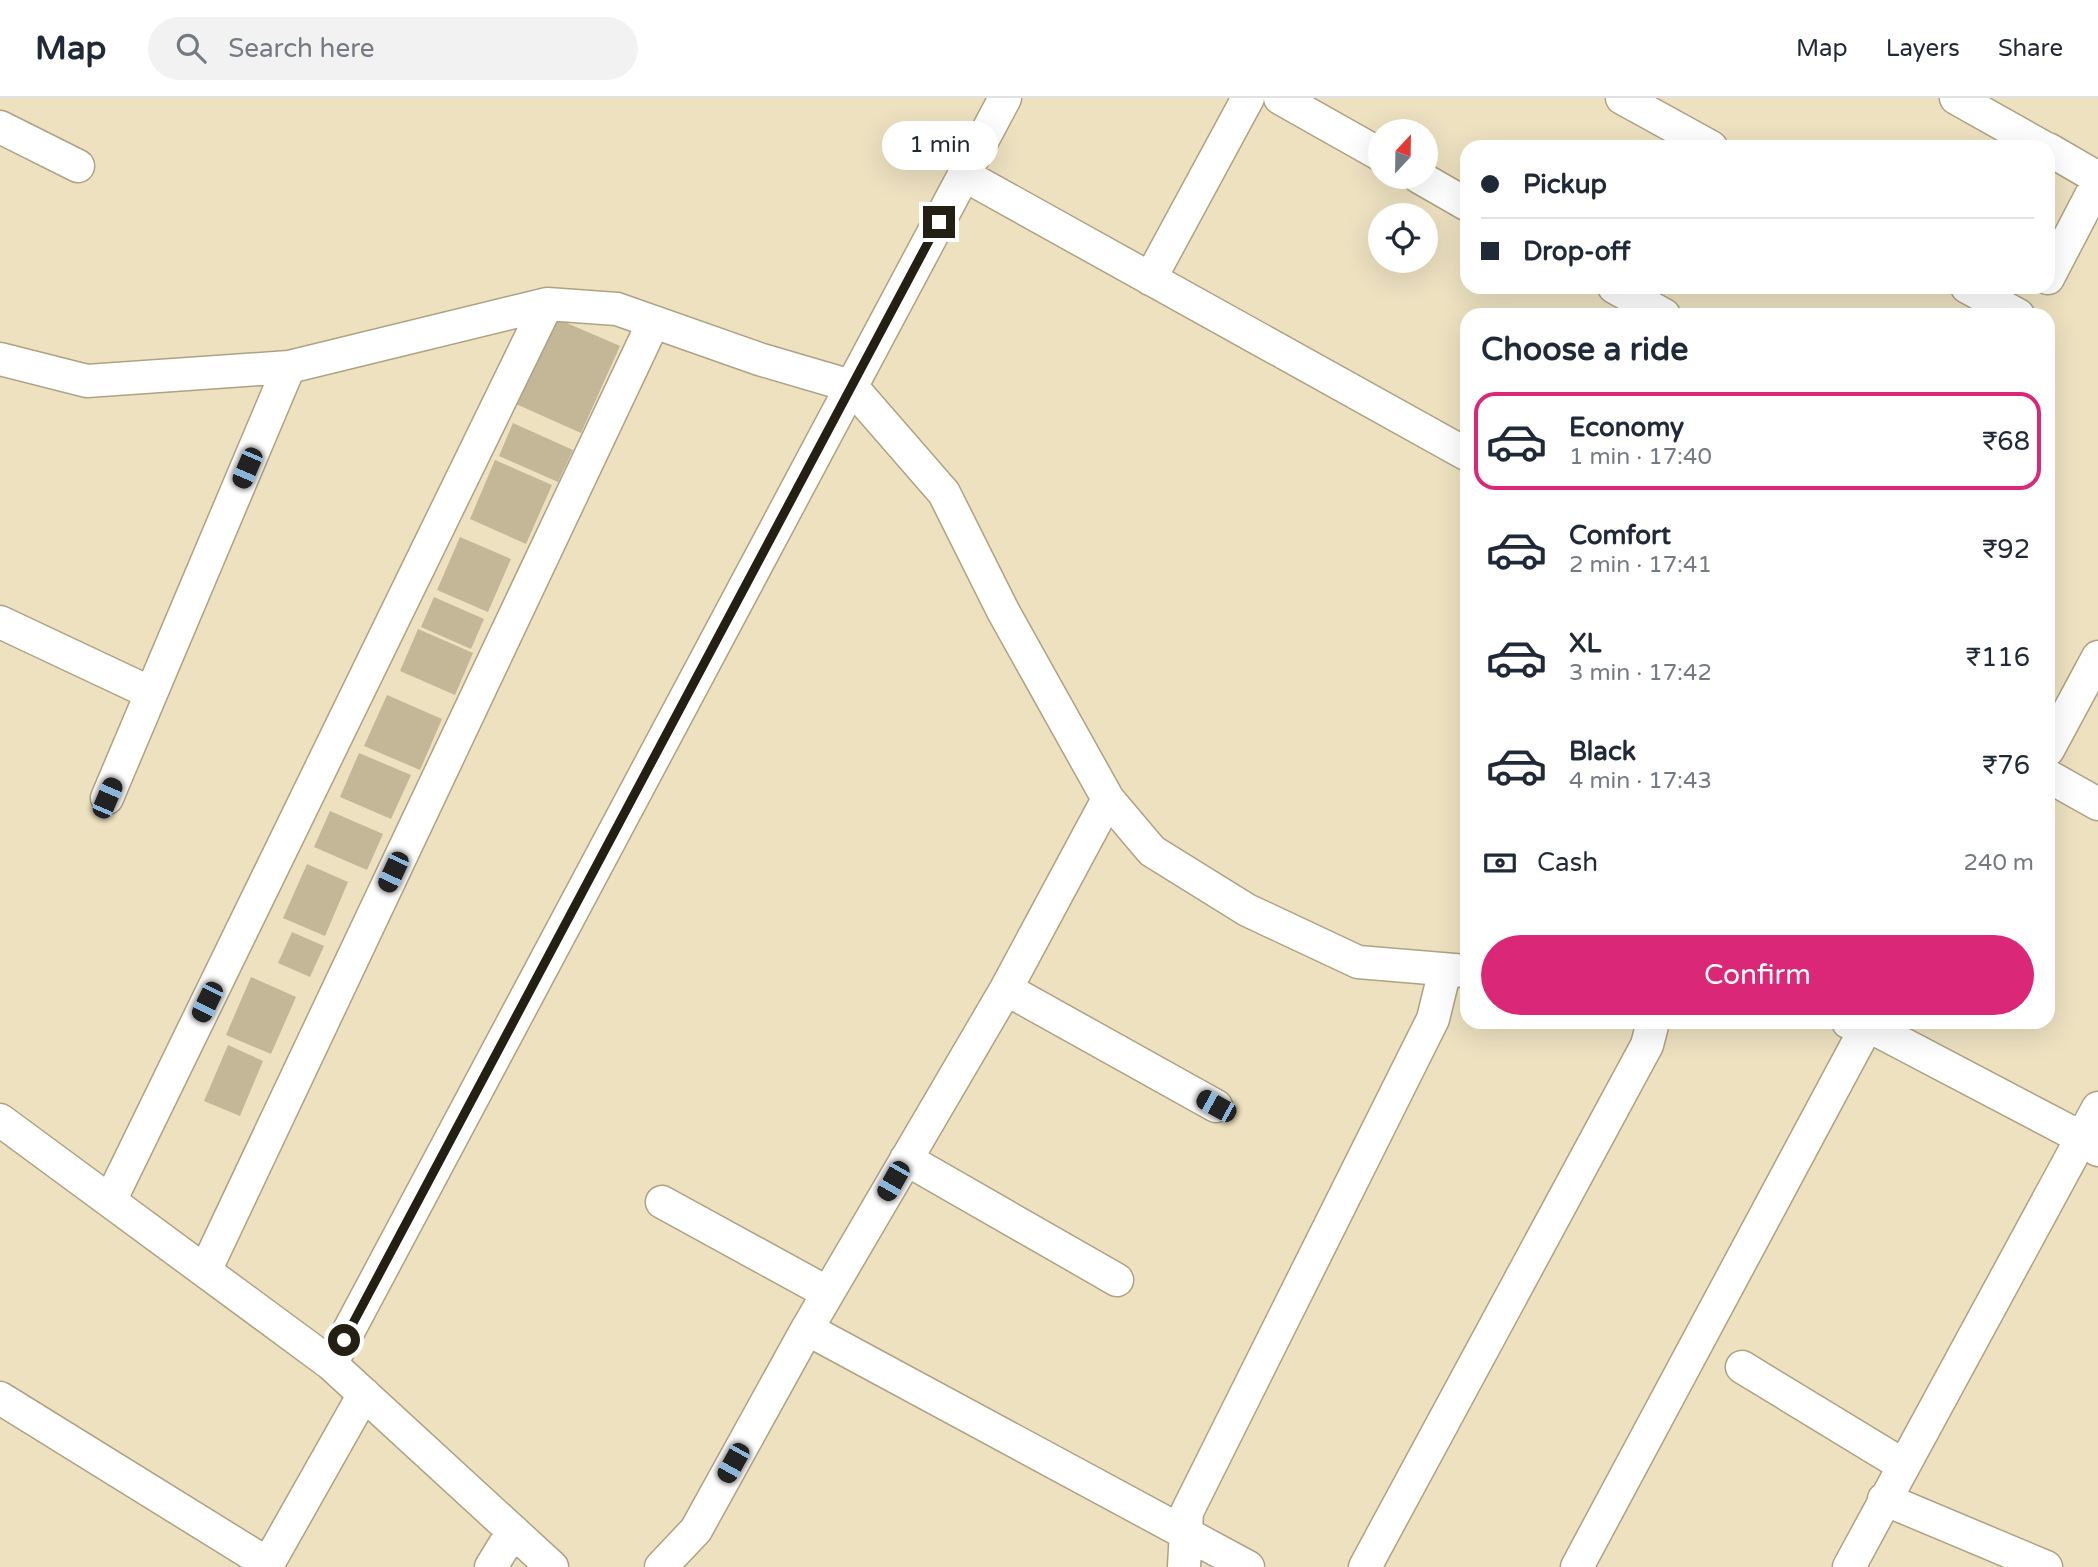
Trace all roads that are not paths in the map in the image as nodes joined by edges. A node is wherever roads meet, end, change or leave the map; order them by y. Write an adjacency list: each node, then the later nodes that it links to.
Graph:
1 (1005, 98): 12 (street)
2 (1248, 98): 17 (street)
3 (1280, 98): 9 (street)
4 (1622, 98): 7 (street)
5 (1956, 98): 8 (street)
6 (0, 127): 11 (street)
7 (1698, 140)
8 (2031, 140)
9 (1368, 148)
10 (2055, 154): 13 (street)
11 (78, 166)
12 (964, 175): 17 (street); 26 (street)
13 (2098, 180): 16 (street)
14 (1438, 188): 15 (street)
15 (1460, 201)
16 (2055, 264)
17 (1150, 279): 27 (street)
18 (1626, 294): 21 (street)
19 (1979, 294): 22 (street)
20 (547, 304): 23 (street); 25 (street); 46 (street)
21 (1652, 308)
22 (2005, 308)
23 (653, 323): 26 (street); 48 (street)
24 (0, 359): 25 (street)
25 (289, 367): 30 (street)
26 (851, 386): 34 (street); 52 (street)
27 (1460, 451)
28 (0, 622): 30 (street)
29 (2098, 657): 31 (street)
30 (151, 694): 33 (street)
31 (2055, 737)
32 (2055, 780): 35 (street)
33 (107, 798)
34 (1108, 799): 36 (street); 37 (street)
35 (2098, 804)
36 (1456, 970): 59 (street)
37 (1006, 989): 41 (street); 45 (street)
38 (1651, 1029): 65 (street)
39 (1858, 1029): 66 (street)
40 (1872, 1029): 44 (street)
41 (1216, 1106)
42 (2098, 1108): 44 (street)
43 (0, 1120): 46 (street)
44 (2090, 1144): 56 (street)
45 (906, 1159): 49 (street); 50 (street)
46 (110, 1201): 48 (street)
47 (662, 1202): 50 (street)
48 (205, 1271): 52 (street)
49 (1117, 1280)
50 (828, 1293): 51 (street)
51 (807, 1329): 59 (street); 62 (street)
52 (331, 1364): 54 (street)
53 (1742, 1367): 56 (street)
54 (364, 1394): 55 (street); 58 (street)
55 (0, 1398)
56 (1903, 1465): 57 (street)
57 (1884, 1499): 67 (street); 68 (street)
58 (513, 1531): 60 (street); 61 (street)
59 (1185, 1533): 63 (street); 64 (street)
60 (491, 1567)
61 (552, 1567)
62 (660, 1567)
63 (1184, 1567)
64 (1248, 1567)
65 (1365, 1567)
66 (1577, 1567)
67 (1849, 1567)
68 (2046, 1567)

